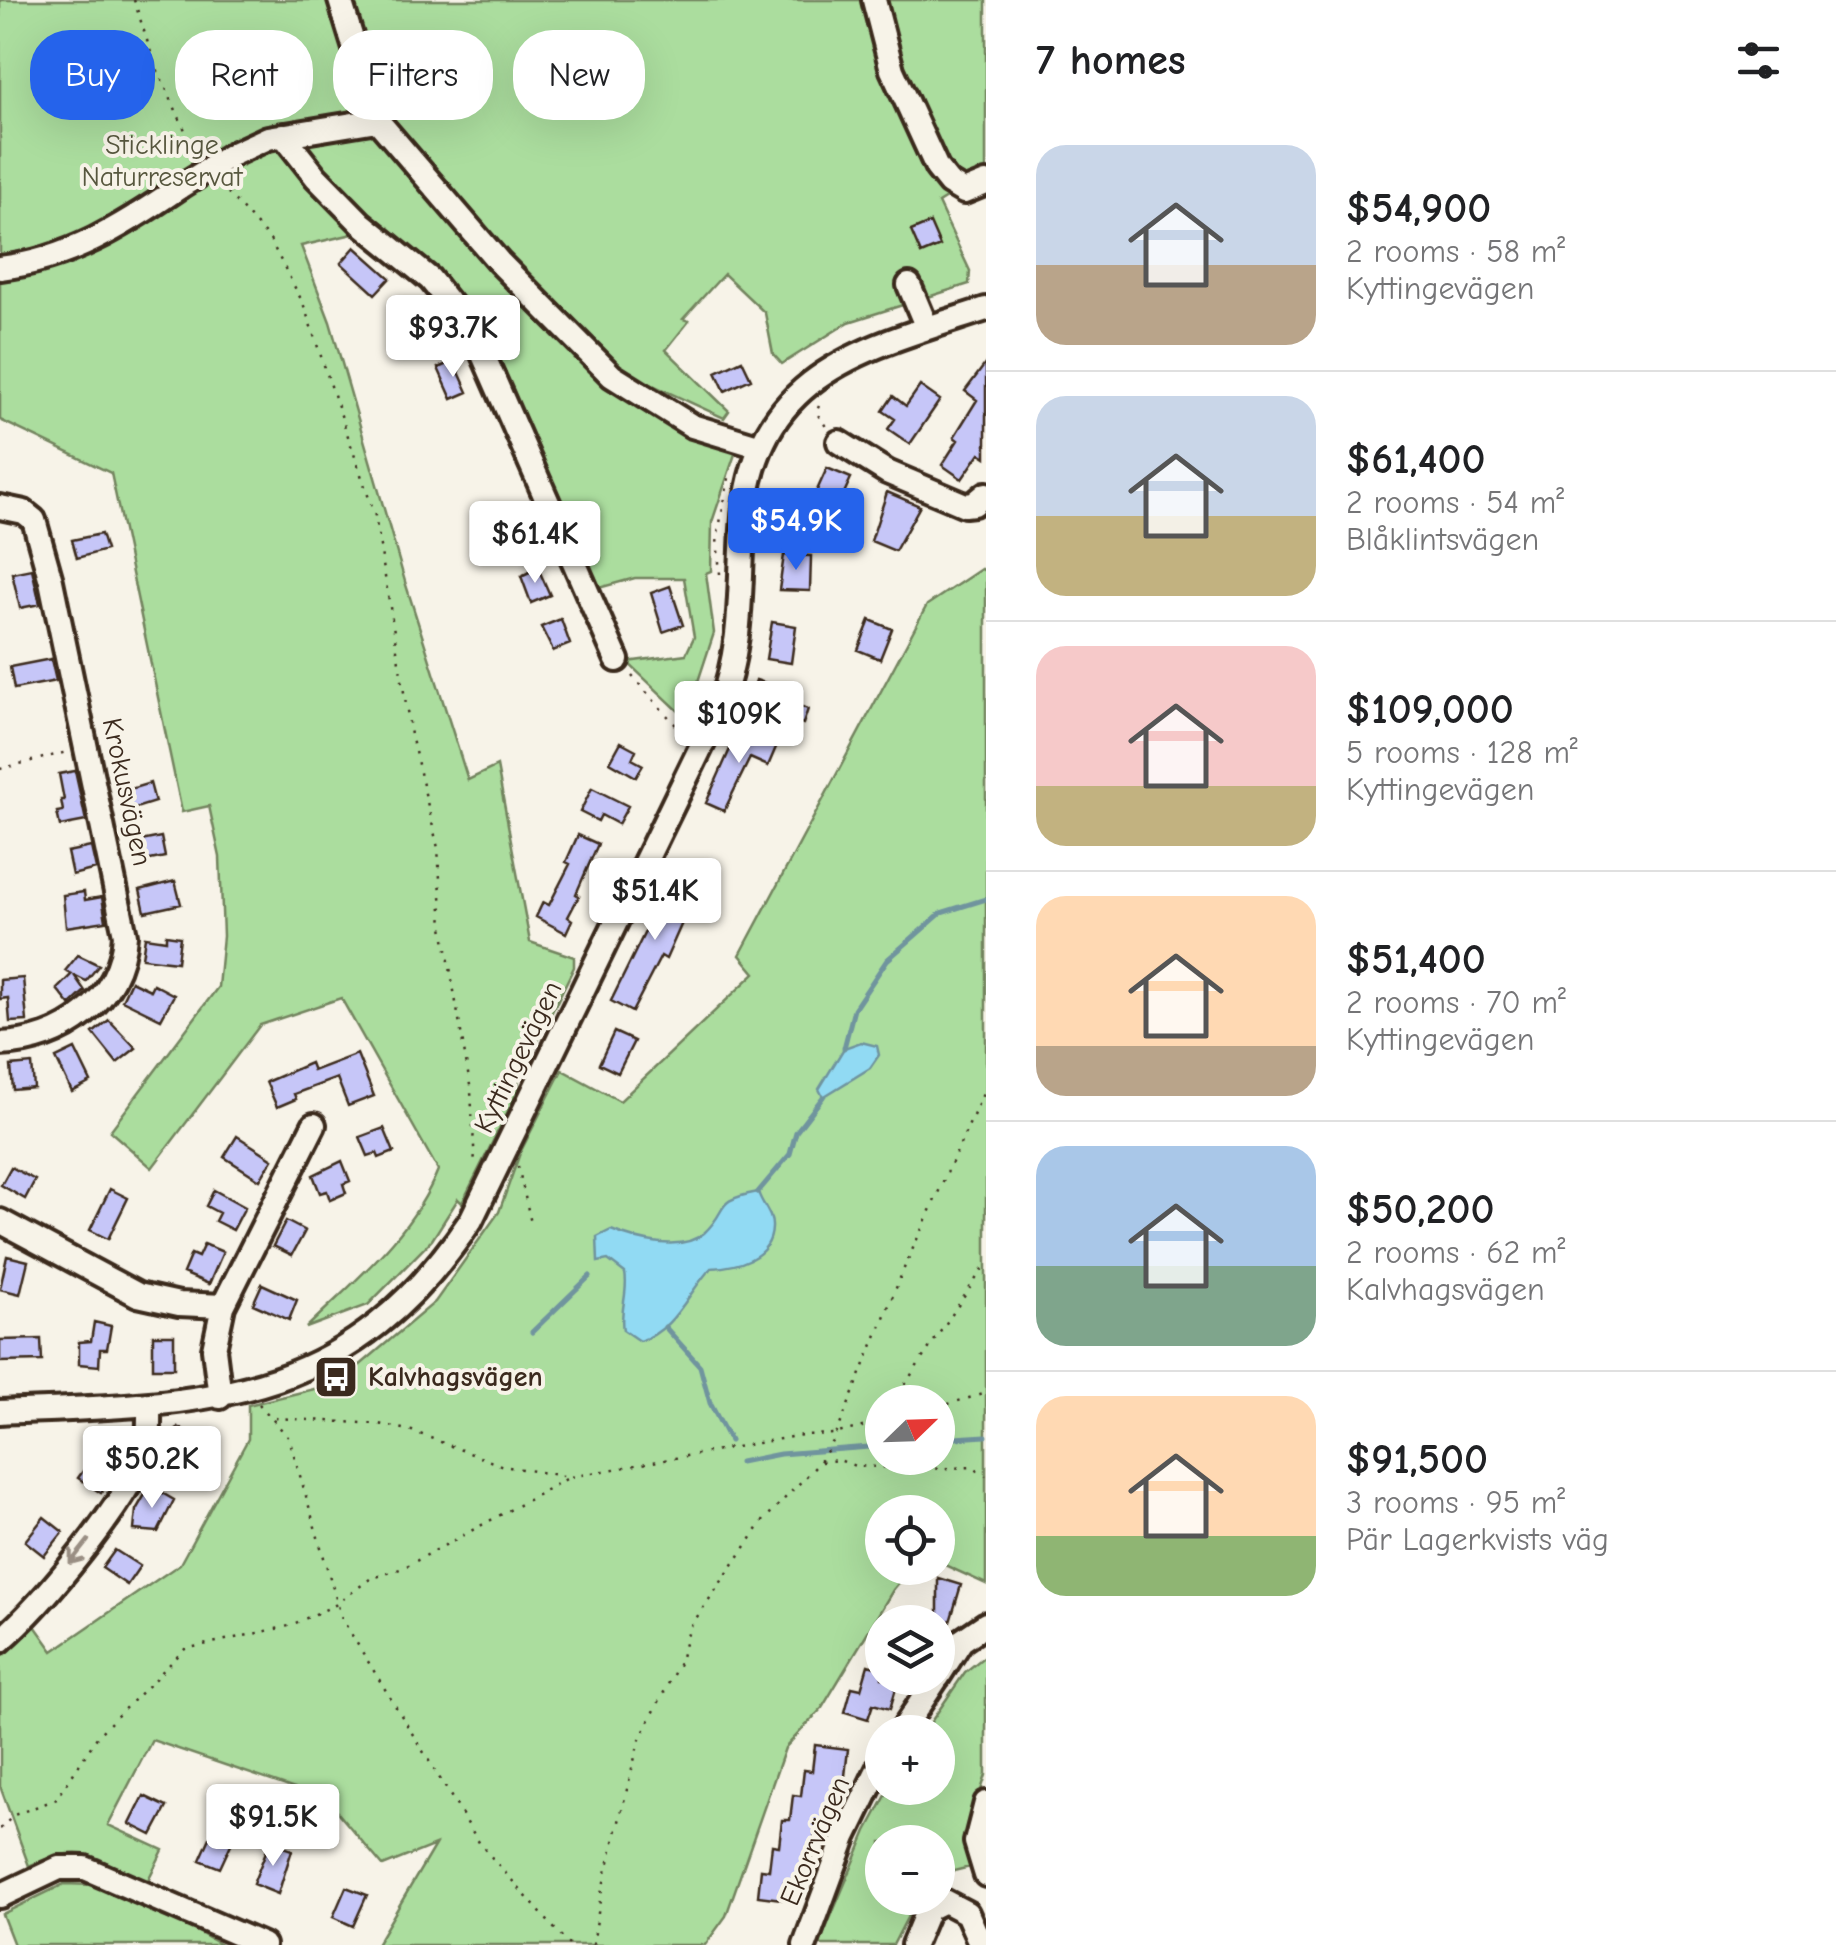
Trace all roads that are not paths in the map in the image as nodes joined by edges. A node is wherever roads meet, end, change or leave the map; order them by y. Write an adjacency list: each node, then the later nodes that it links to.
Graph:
1 (340, 0): 3 (street)
2 (874, 0): 6 (street)
3 (349, 30)
4 (377, 120): 5 (street); 12 (street)
5 (284, 135): 7 (street, bridge); 15 (street)
6 (986, 182)
7 (0, 268)
8 (909, 285): 10 (street)
9 (986, 309): 10 (street, Kyttingevägen)
10 (927, 328): 12 (street, Kyttingevägen)
11 (839, 442): 13 (street)
12 (750, 444): 20 (street, Kyttingevägen)
13 (986, 494)
14 (0, 507): 16 (street, Krokusvägen)
15 (618, 660)
16 (0, 1044)
17 (314, 1125): 19 (street)
18 (0, 1220): 19 (street)
19 (222, 1306): 20 (street)
20 (220, 1397): 21 (street, Kyttingevägen)
21 (149, 1406): 22 (street, Kyttingevägen); 24 (street, one-way to 24)
22 (0, 1412)
23 (986, 1624): 25 (street)
24 (0, 1641)
25 (955, 1650)
26 (865, 1795): 32 (street, Ekorrvägen)
27 (986, 1803): 28 (street)
28 (986, 1876)
29 (1, 1891): 30 (street)
30 (236, 1939): 31 (street)
31 (263, 1945)
32 (805, 1945)
33 (913, 1945): 34 (street)
34 (981, 1945)

